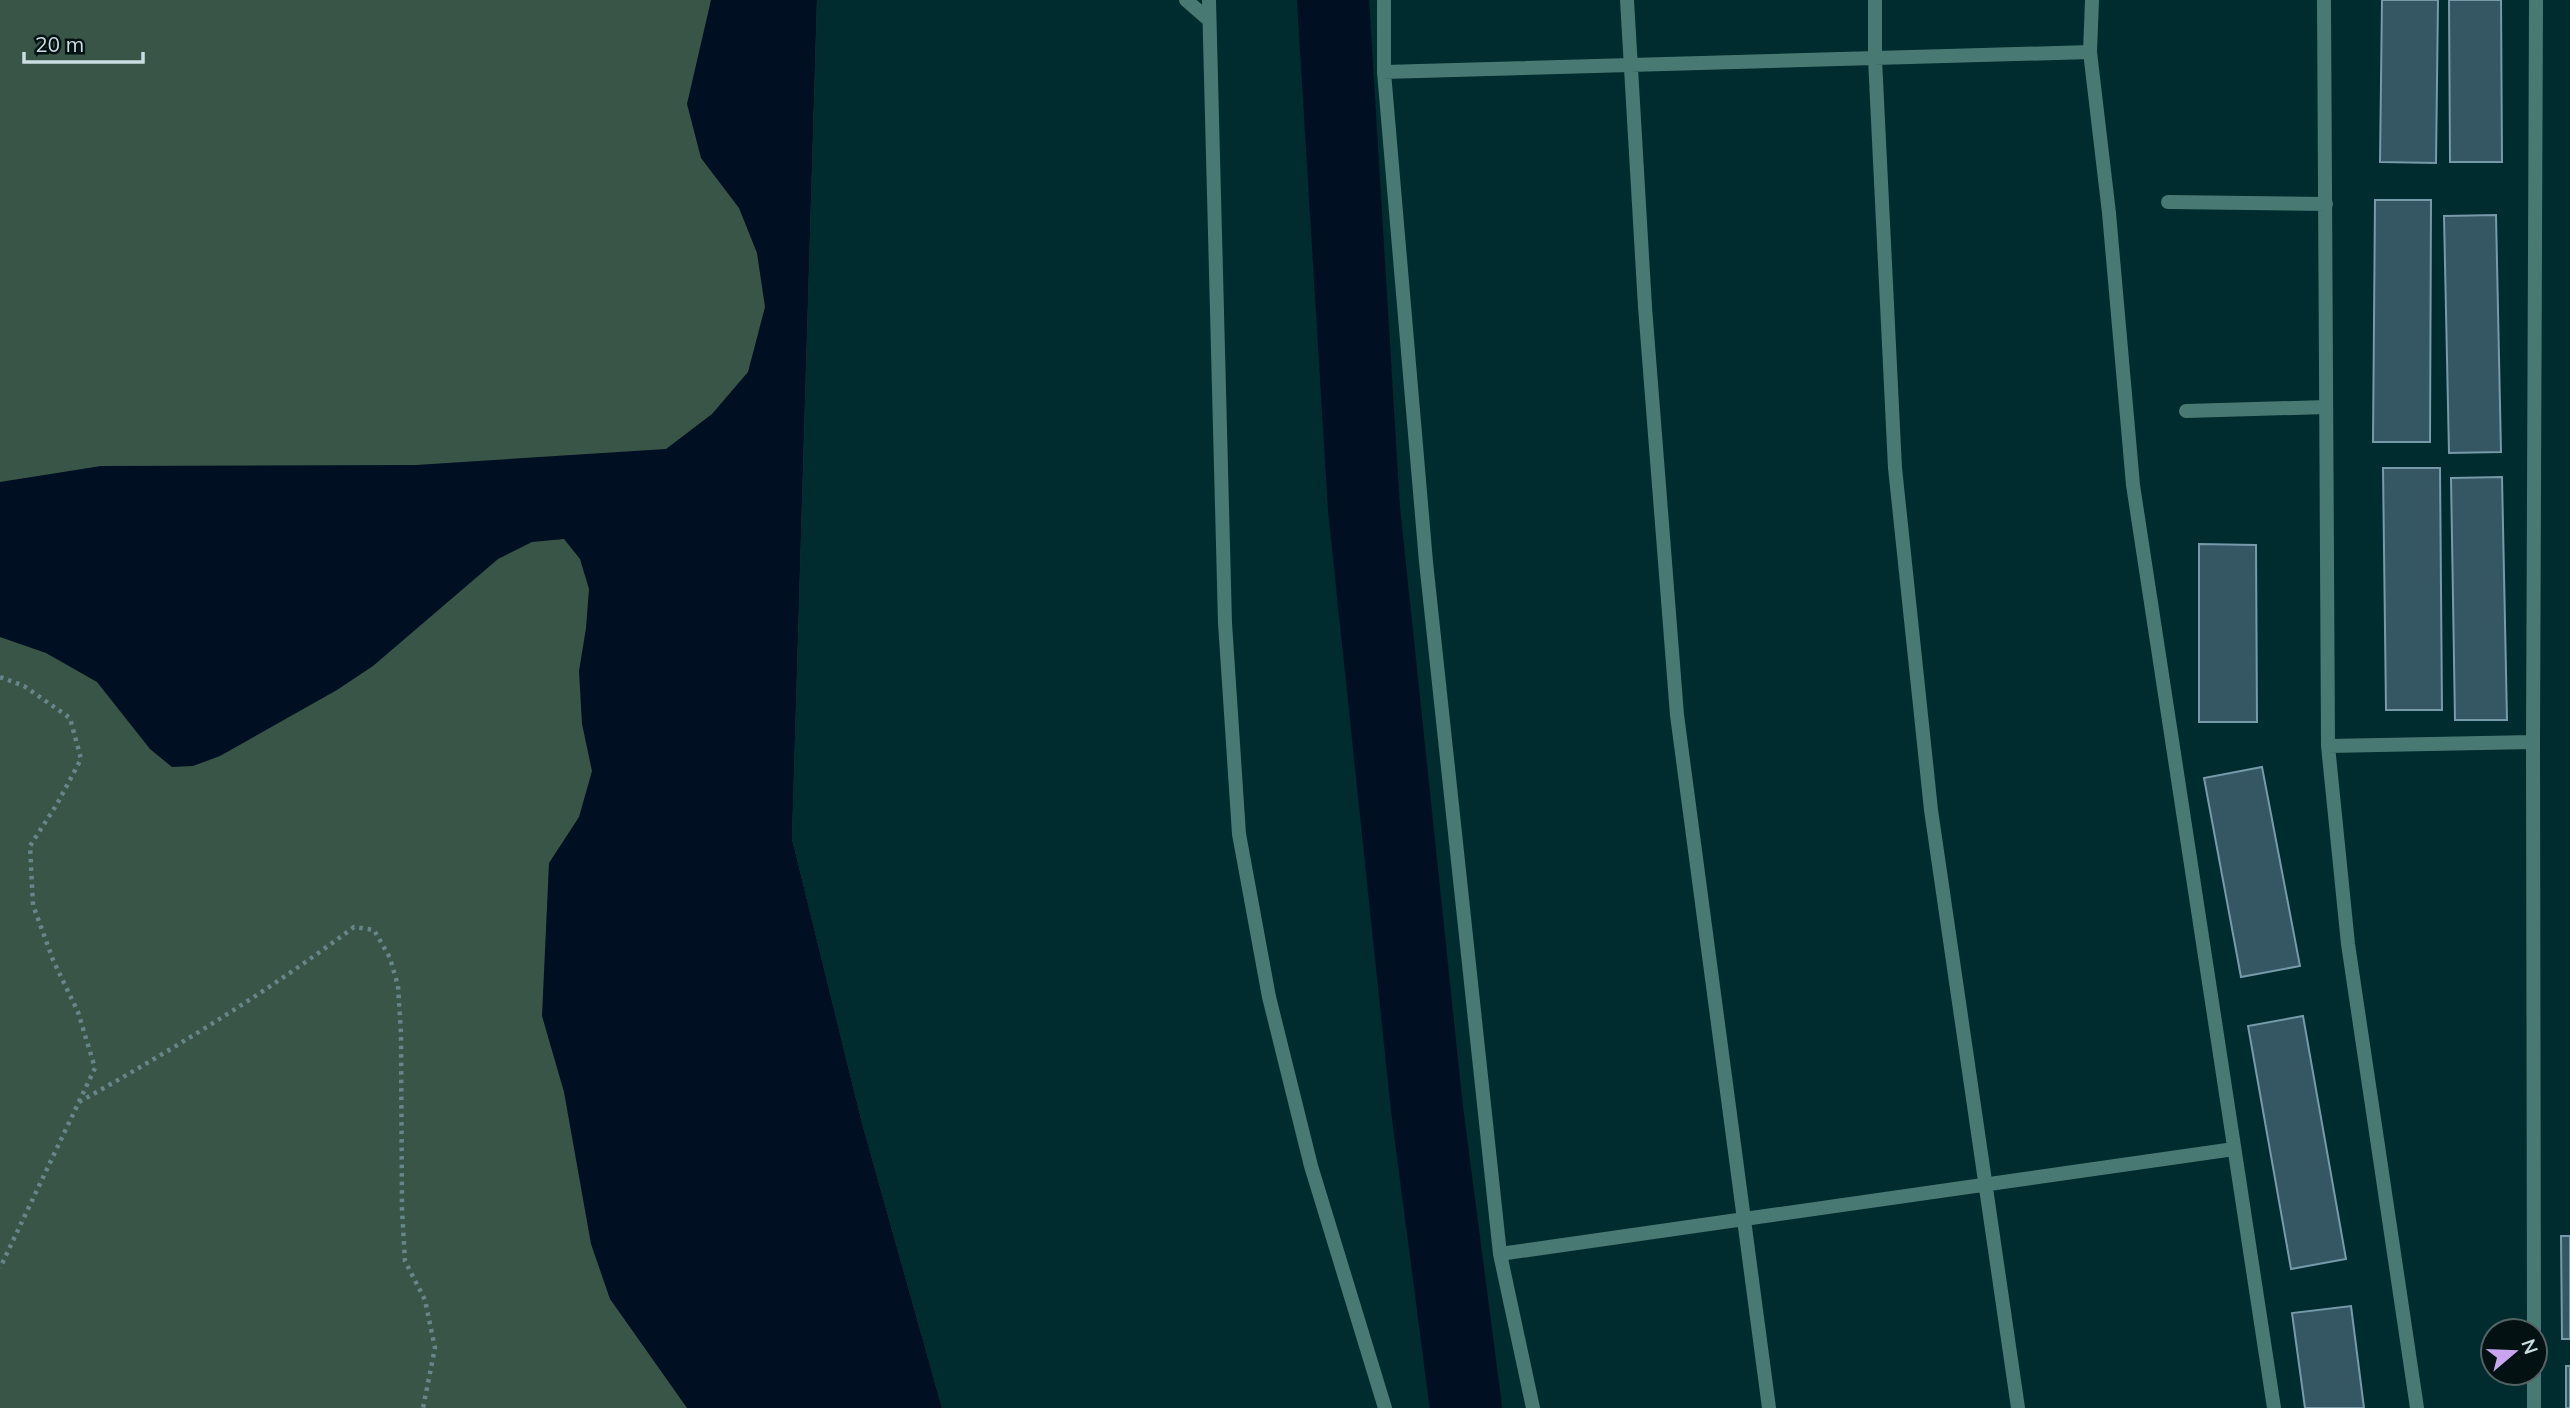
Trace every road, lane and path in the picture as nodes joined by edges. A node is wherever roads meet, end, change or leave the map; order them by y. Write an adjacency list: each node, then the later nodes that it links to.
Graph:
1 (1186, 0): 9 (street)
2 (1209, 0): 9 (street)
3 (1384, 0): 13 (street)
4 (1627, 0): 12 (street)
5 (1875, 0): 11 (street)
6 (2092, 0): 10 (street)
7 (2325, 0): 15 (street)
8 (2536, 0): 19 (street)
9 (1209, 20): 30 (street)
10 (2090, 52): 11 (street); 22 (street)
11 (1875, 58): 12 (street); 23 (street)
12 (1629, 65): 13 (street); 24 (street)
13 (1384, 72): 25 (street)
14 (2168, 202): 15 (street)
15 (2326, 204): 16 (street)
16 (2326, 407): 17 (street); 20 (street)
17 (2186, 411)
18 (0, 677): 21 (path)
19 (2532, 741): 20 (street); 27 (street)
20 (2328, 746): 35 (street)
21 (79, 1102): 26 (path); 29 (path)
22 (2234, 1149): 23 (street); 34 (street)
23 (1986, 1184): 24 (street); 33 (street)
24 (1743, 1218): 25 (street); 32 (street)
25 (1500, 1254): 31 (street)
26 (0, 1268)
27 (2534, 1317)
28 (2534, 1387): 36 (street)
29 (423, 1408)
30 (1385, 1408)
31 (1533, 1408)
32 (1769, 1408)
33 (2018, 1408)
34 (2274, 1408)
35 (2417, 1408)
36 (2534, 1408)

